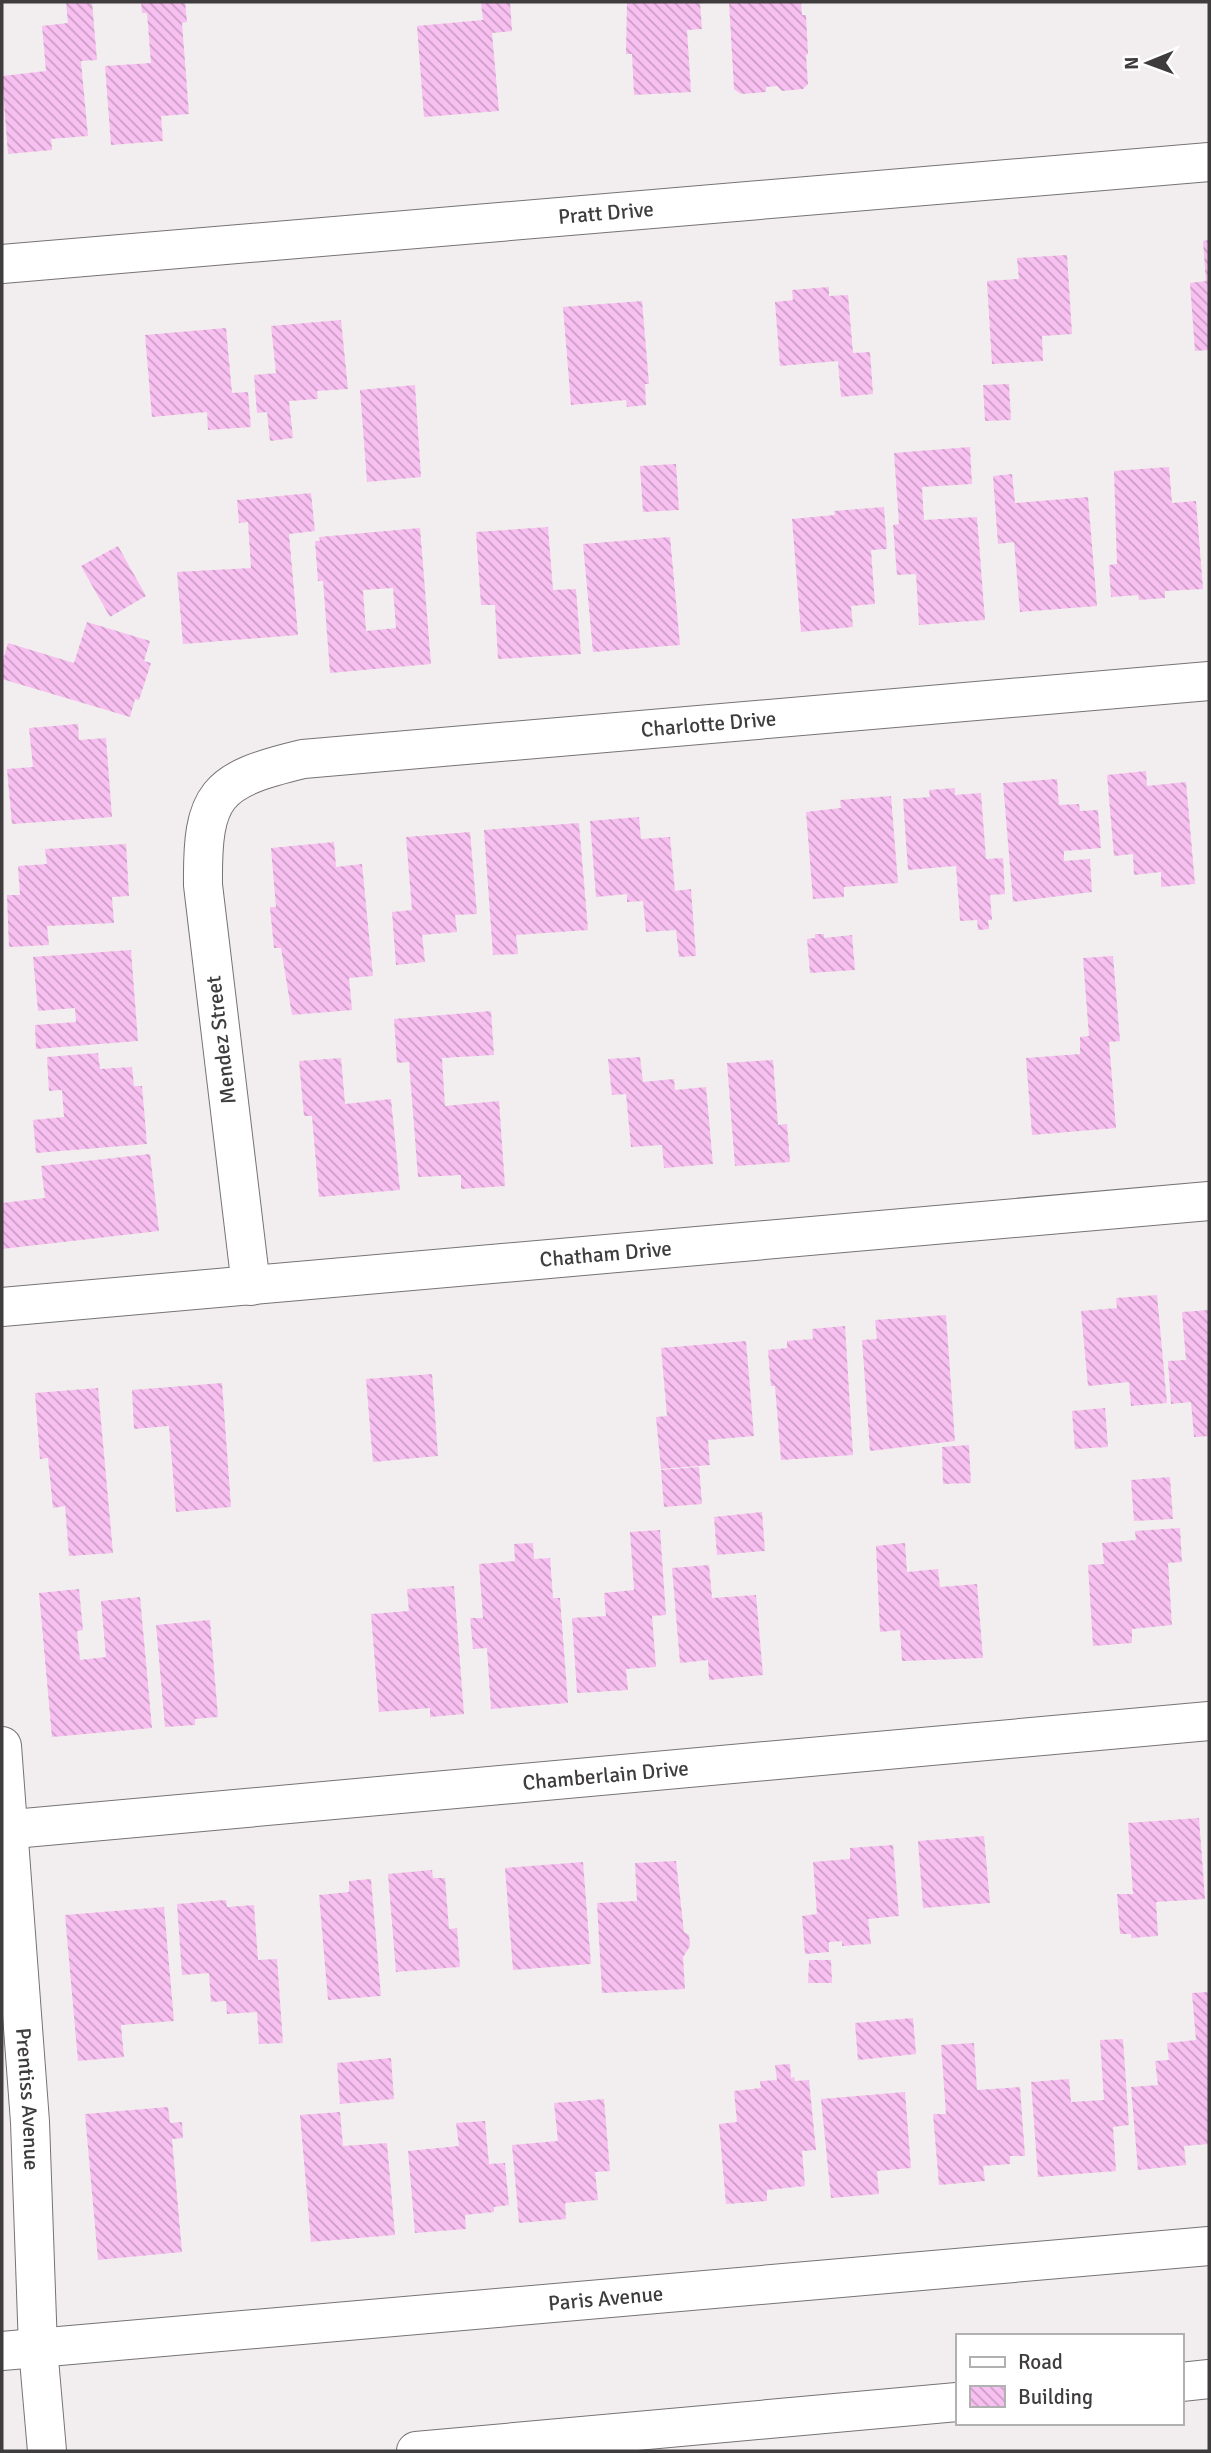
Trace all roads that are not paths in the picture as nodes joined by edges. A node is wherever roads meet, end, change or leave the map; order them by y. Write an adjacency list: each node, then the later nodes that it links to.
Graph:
1 (1209, 162): 2 (street, Pratt Drive)
2 (2, 264)
3 (1209, 681): 4 (street, Charlotte Drive)
4 (216, 796): 6 (street, Mendez Street)
5 (1209, 1201): 6 (street, Chatham Drive)
6 (251, 1286): 7 (street, Chatham Drive)
7 (2, 1307)
8 (1209, 1721): 10 (street, Chamberlain Drive)
9 (2, 1746): 10 (street, Prentiss Avenue)
10 (6, 1830): 12 (street, Prentiss Avenue)
11 (1209, 2246): 12 (street, Paris Avenue)
12 (20, 2349): 16 (street, Prentiss Avenue)
13 (1209, 2379): 14 (street)
14 (1183, 2382)
15 (956, 2402): 17 (street)
16 (47, 2451)
17 (415, 2451)

